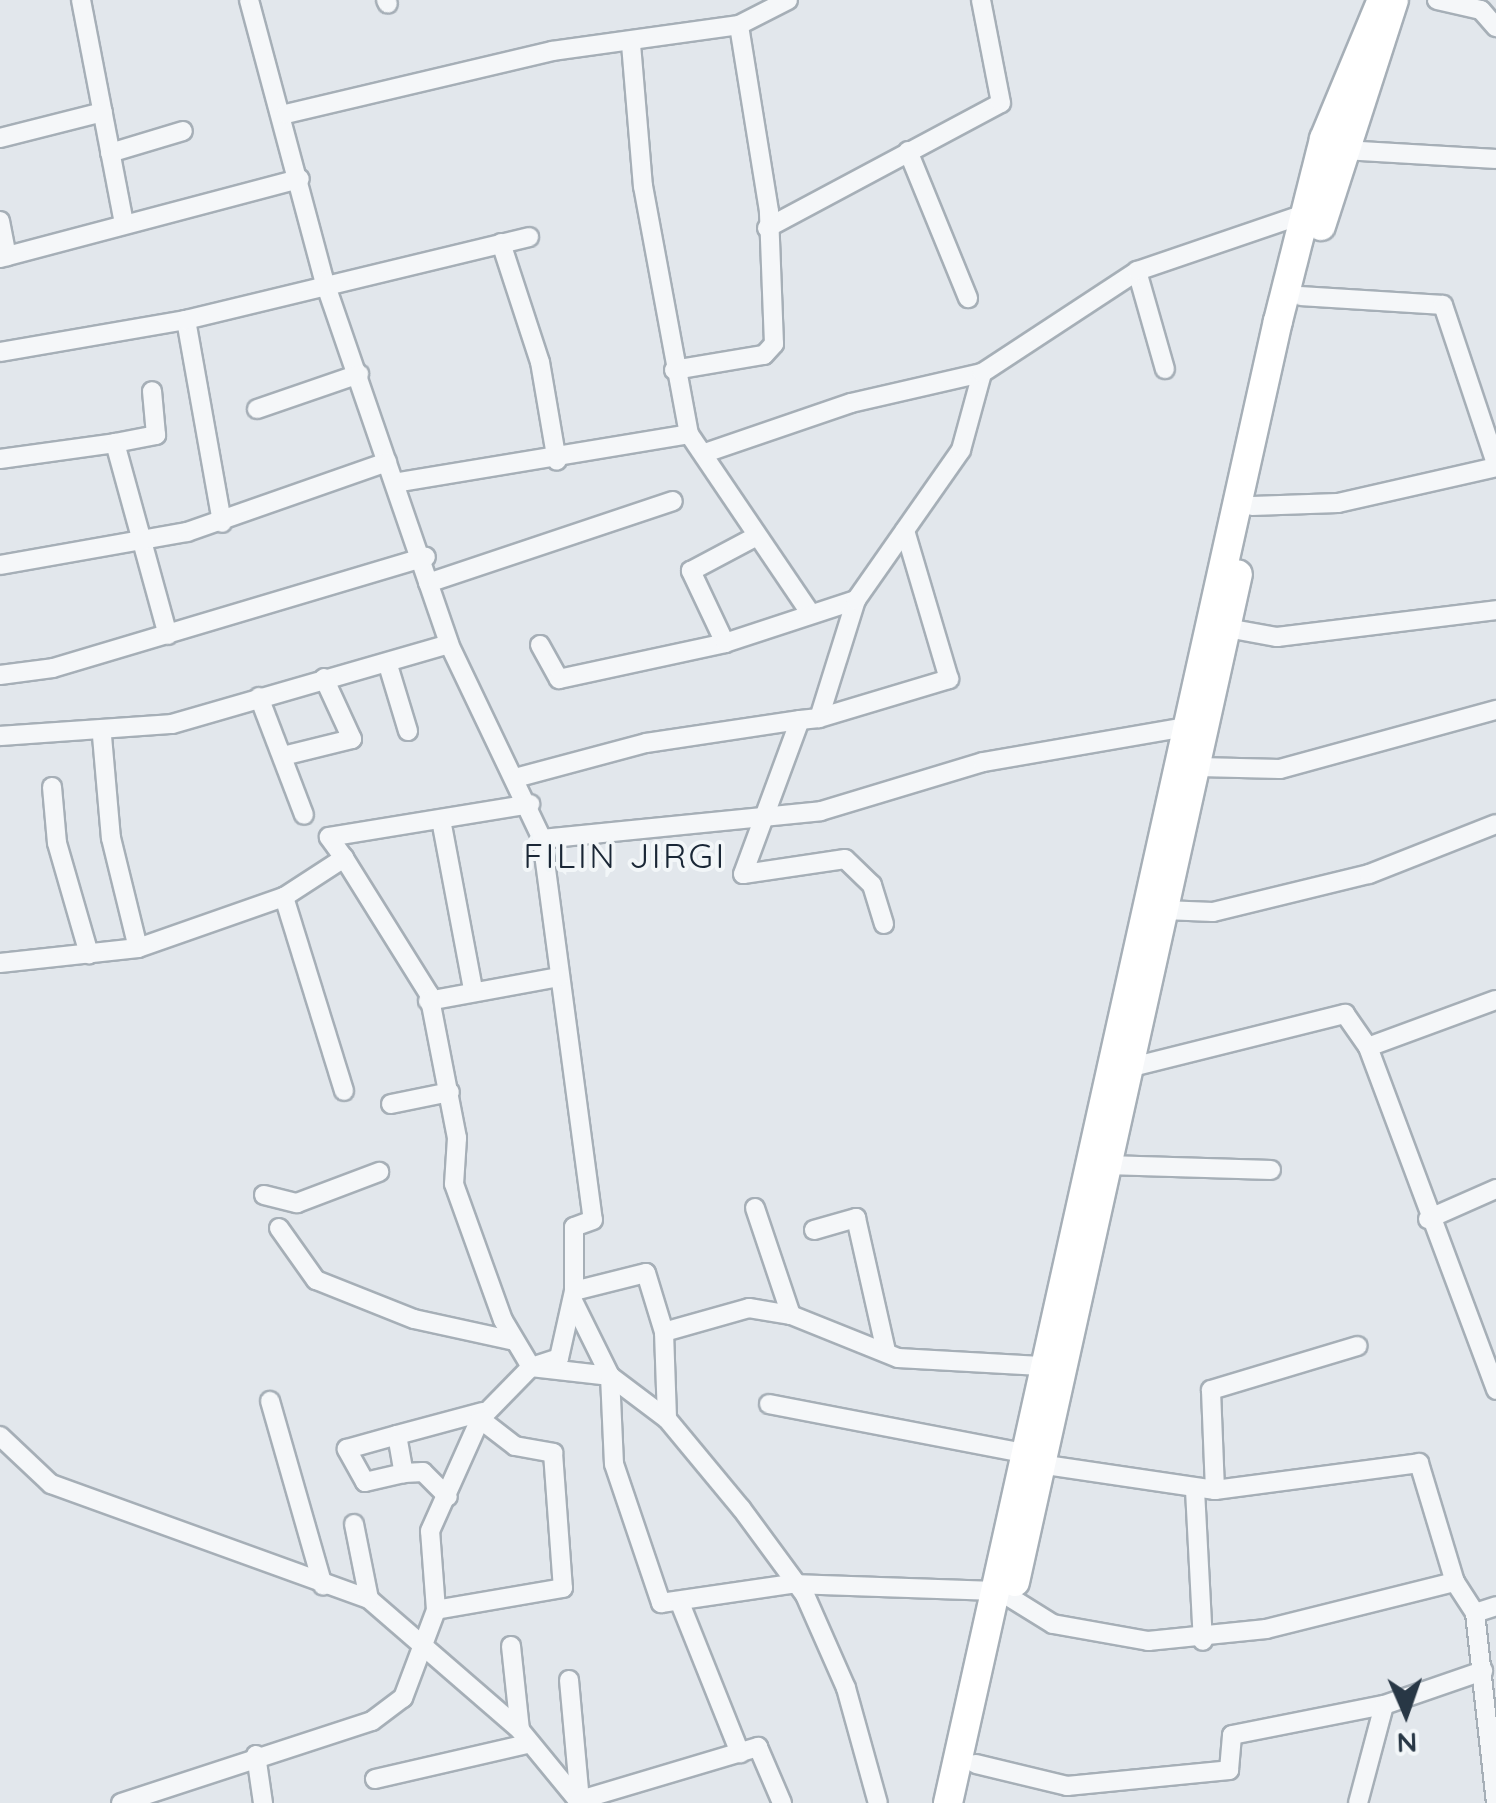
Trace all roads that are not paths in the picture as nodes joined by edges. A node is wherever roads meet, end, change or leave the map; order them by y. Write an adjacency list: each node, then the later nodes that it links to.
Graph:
1 (81, 0): 11 (street)
2 (254, 0): 12 (street)
3 (788, 0): 8 (street)
4 (981, 0): 16 (street)
5 (1382, 0): 20 (main road)
6 (1394, 0): 15 (main road)
7 (1436, 0): 9 (street)
8 (739, 25): 10 (street); 23 (street)
9 (1496, 27)
10 (631, 44): 12 (street); 34 (street)
11 (103, 112): 14 (street); 17 (street)
12 (286, 114): 19 (street)
13 (183, 131): 17 (street)
14 (0, 138)
15 (1344, 150): 18 (street); 29 (main road)
16 (908, 151): 23 (street); 30 (street)
17 (110, 153): 22 (street)
18 (1496, 159)
19 (300, 179): 22 (street); 28 (street)
20 (1307, 213): 27 (street); 70 (main road)
21 (0, 221): 26 (street)
22 (124, 224): 26 (street)
23 (768, 228): 34 (street)
24 (529, 237): 25 (street)
25 (501, 243): 28 (street); 43 (street)
26 (4, 257)
27 (1137, 271): 33 (street); 35 (street)
28 (324, 280): 31 (street); 36 (street)
29 (1301, 296): 45 (street); 48 (main road)
30 (968, 298)
31 (186, 320): 32 (street); 49 (street)
32 (0, 352)
33 (1165, 369)
34 (674, 370): 39 (street)
35 (982, 373): 41 (street); 50 (street)
36 (359, 374): 38 (street); 44 (street)
37 (152, 391): 40 (street)
38 (257, 408)
39 (689, 434): 41 (street); 43 (street)
40 (115, 442): 42 (street); 52 (street)
41 (705, 452): 51 (street)
42 (0, 459)
43 (557, 461): 46 (street)
44 (387, 462): 46 (street); 49 (street)
45 (1496, 465): 48 (street)
46 (400, 482): 53 (street)
47 (673, 501): 55 (street)
48 (1252, 506): 59 (main road)
49 (222, 523): 52 (street)
50 (905, 530): 56 (street); 69 (street)
51 (755, 537): 58 (street); 61 (street)
52 (140, 540): 54 (street); 60 (street)
53 (426, 557): 55 (street); 60 (street)
54 (0, 565)
55 (428, 583): 62 (street)
56 (856, 600): 58 (street); 69 (street)
57 (1496, 610): 59 (street)
58 (811, 614): 61 (street)
59 (1227, 628): 75 (main road)
60 (168, 635): 65 (street)
61 (724, 643): 63 (street)
62 (449, 644): 64 (street); 76 (street)
63 (540, 644)
64 (388, 665): 66 (street); 71 (street)
65 (0, 675)
66 (324, 678): 67 (street); 74 (street)
67 (259, 696): 73 (street); 74 (street)
68 (1496, 710): 75 (street)
69 (810, 719): 76 (street); 80 (street)
70 (1185, 727): 80 (street); 110 (main road)
71 (408, 731)
72 (0, 736): 73 (street)
73 (102, 736): 88 (street)
74 (283, 756): 79 (street)
75 (1199, 768): 86 (main road)
76 (520, 777): 78 (street)
77 (52, 787): 89 (street)
78 (530, 804): 81 (street); 83 (street)
79 (304, 815)
80 (757, 820): 83 (street); 87 (street)
81 (442, 824): 84 (street); 92 (street)
82 (1496, 824): 86 (street)
83 (542, 839): 91 (street)
84 (344, 858): 85 (street); 94 (street)
85 (284, 897): 88 (street); 97 (street)
86 (1164, 910): 96 (main road)
87 (884, 924)
88 (138, 948): 89 (street)
89 (90, 954): 90 (street)
90 (0, 963)
91 (559, 977): 92 (street); 109 (street)
92 (473, 989): 94 (street)
93 (1496, 1000): 95 (street)
94 (428, 1001): 98 (street)
95 (1368, 1048): 96 (street); 106 (street)
96 (1128, 1068): 100 (main road)
97 (344, 1091)
98 (450, 1092): 99 (street); 113 (street)
99 (391, 1104)
100 (1108, 1164): 101 (street); 110 (main road)
101 (1271, 1170)
102 (379, 1172): 104 (street)
103 (1496, 1189): 106 (street)
104 (264, 1195)
105 (754, 1208): 111 (street)
106 (1428, 1220): 119 (street)
107 (280, 1228): 113 (street)
108 (814, 1230): 115 (street)
109 (574, 1296): 112 (street); 117 (street); 118 (street)
110 (1067, 1300): 116 (main road); 126 (main road)
111 (791, 1314): 112 (street); 115 (street)
112 (664, 1332): 123 (street)
113 (515, 1340): 117 (street)
114 (1358, 1346): 129 (street)
115 (886, 1351): 116 (street)
116 (1042, 1366): 126 (main road)
117 (531, 1368): 118 (street); 122 (street)
118 (610, 1376): 123 (street); 137 (street)
119 (1496, 1390)
120 (270, 1401): 134 (street)
121 (768, 1404): 126 (street)
122 (481, 1416): 125 (street); 130 (street); 139 (street)
123 (667, 1418): 133 (street)
124 (0, 1436): 134 (street)
125 (397, 1436): 127 (street); 127 (street)
126 (1035, 1459): 128 (street); 135 (main road)
127 (404, 1473): 130 (street)
128 (1196, 1490): 129 (street); 141 (street)
129 (1215, 1490): 132 (street)
130 (448, 1496): 139 (street)
131 (354, 1524): 136 (street)
132 (1455, 1582): 140 (street); 141 (street)
133 (792, 1584): 135 (street); 137 (street); 158 (street)
134 (323, 1586): 136 (street)
135 (1004, 1594): 141 (street); 150 (main road); 159 (main road)
136 (369, 1599): 142 (street)
137 (680, 1603): 148 (street)
138 (1496, 1606): 140 (street)
139 (436, 1610): 142 (street)
140 (1474, 1613): 144 (street)
141 (1202, 1641)
142 (417, 1646): 147 (street); 149 (street)
143 (512, 1646): 147 (street)
144 (1484, 1671): 146 (street); 162 (street)
145 (569, 1680): 153 (street)
146 (1384, 1705): 150 (street); 161 (street)
147 (523, 1737): 151 (street); 153 (street)
148 (740, 1753): 153 (street); 157 (street)
149 (256, 1755): 152 (street); 156 (street)
150 (976, 1764): 160 (main road)
151 (375, 1779)
152 (184, 1784): 154 (street); 155 (street)
153 (580, 1801)
154 (121, 1803)
155 (185, 1803)
156 (263, 1803)
157 (782, 1803)
158 (878, 1803)
159 (948, 1803)
160 (967, 1803)
161 (1358, 1803)
162 (1496, 1803)

